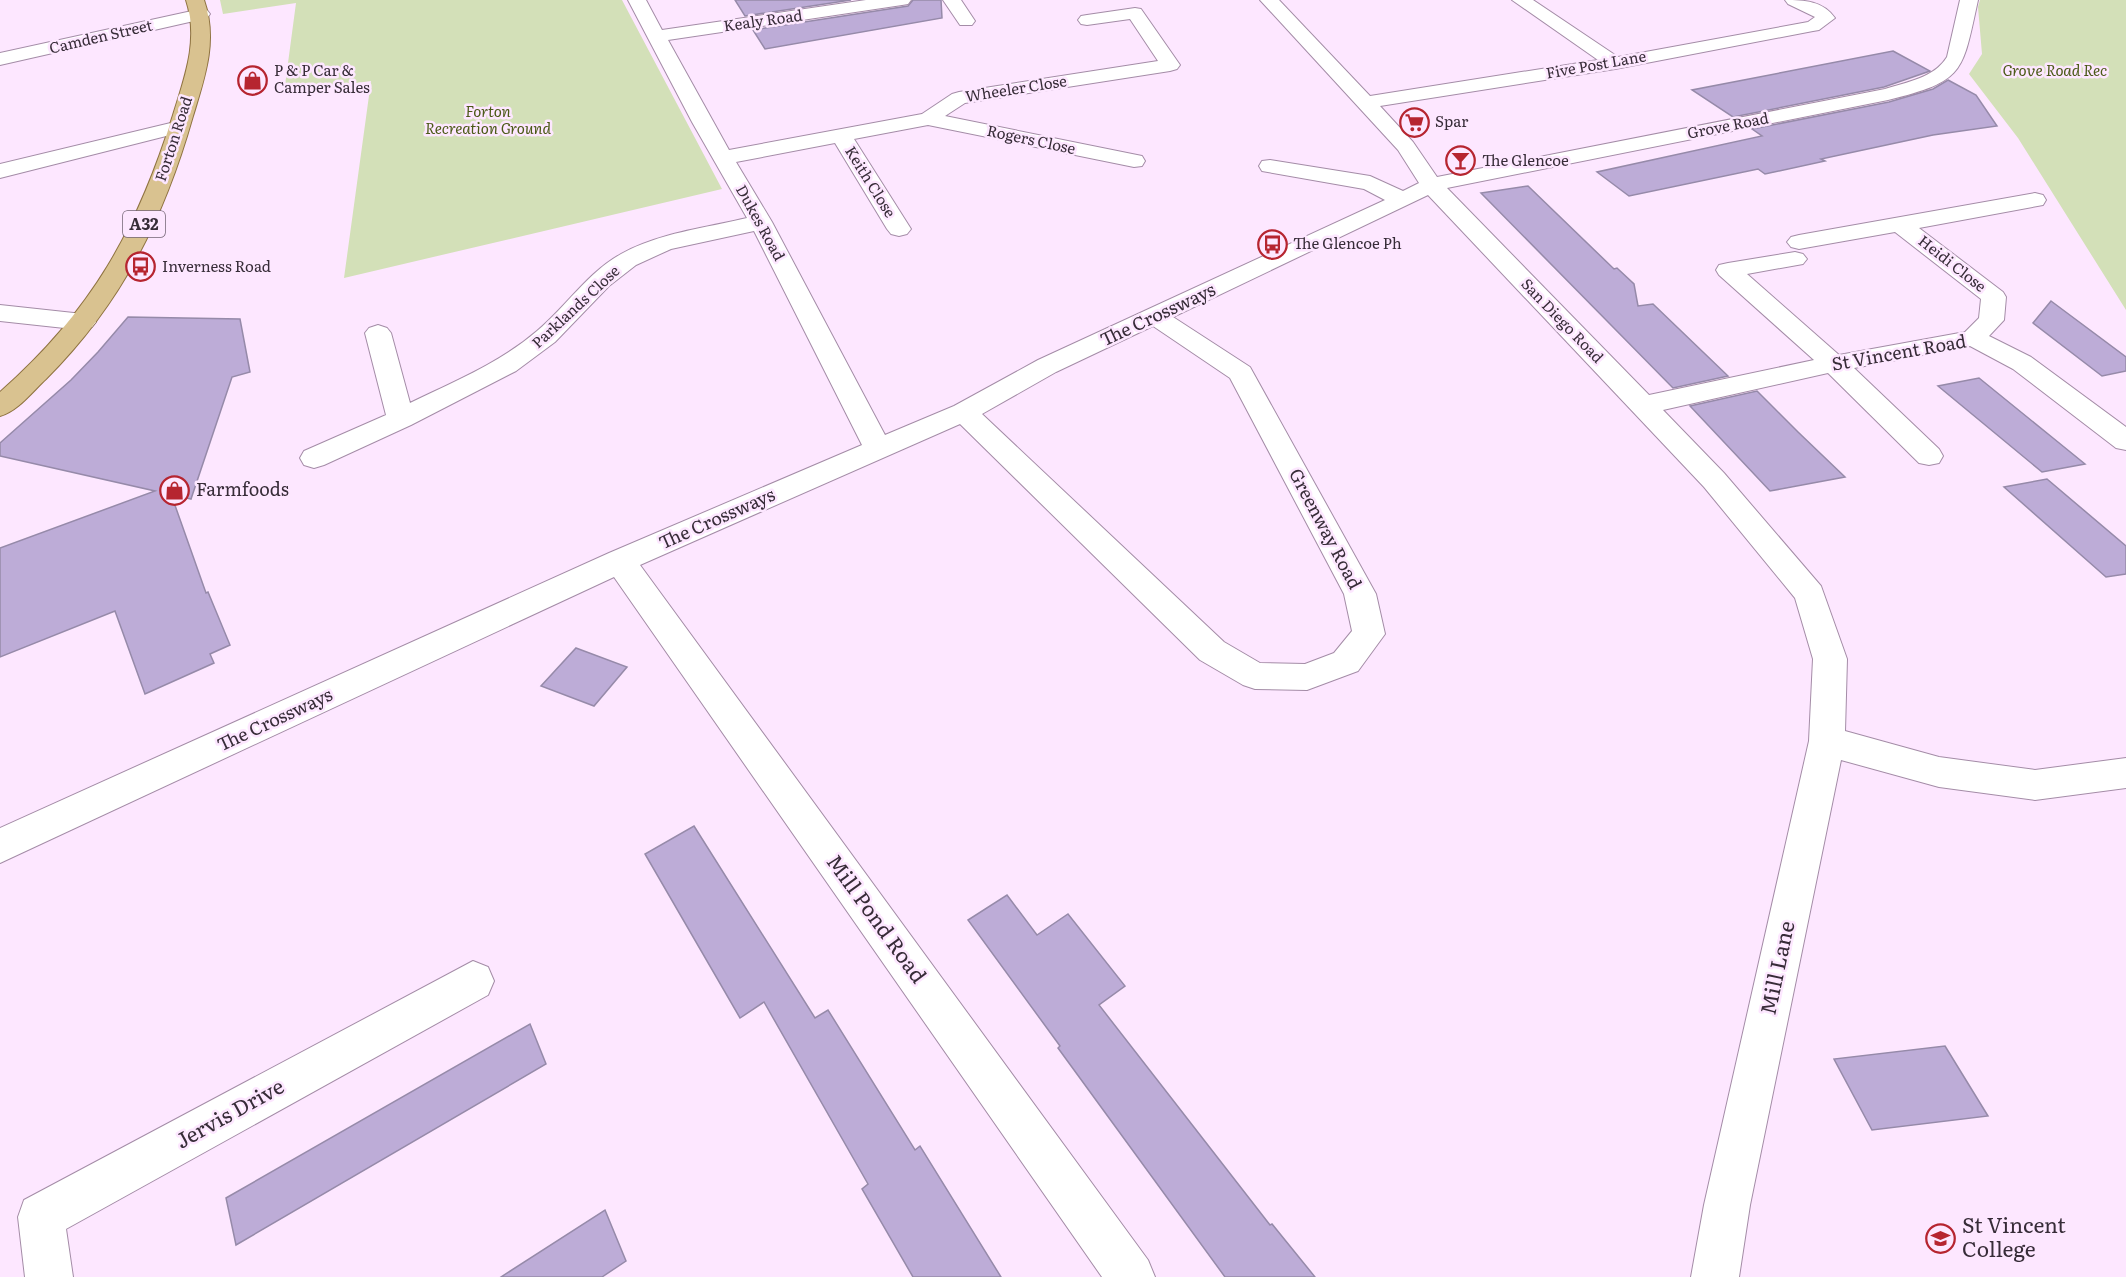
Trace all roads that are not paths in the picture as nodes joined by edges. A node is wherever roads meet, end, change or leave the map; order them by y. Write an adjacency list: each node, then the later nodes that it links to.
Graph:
1 (637, 0): 11 (street, Dukes Road)
2 (902, 0): 11 (street, Kealy Road)
3 (952, 0): 10 (street)
4 (1269, 0): 14 (street, San Diego Road)
5 (1521, 0): 13 (street)
6 (1794, 0): 13 (street, Five Post Lane)
7 (1969, 0): 22 (street, Grove Road)
8 (198, 7): 12 (street, Camden Street); 16 (main road, Forton Road / A32)
9 (1087, 20): 15 (street, Wheeler Close)
10 (966, 21)
11 (659, 36): 18 (street, Dukes Road)
12 (0, 59)
13 (1615, 63): 14 (street, Five Post Lane)
14 (1364, 103): 22 (street, San Diego Road)
15 (928, 118): 17 (street, Wheeler Close); 19 (street, Rogers Close)
16 (179, 128): 21 (street); 30 (main road, Forton Road / A32)
17 (841, 135): 18 (street, Wheeler Close); 27 (street, Keith Close)
18 (723, 158): 25 (street, Dukes Road)
19 (1134, 161)
20 (1270, 166): 23 (street)
21 (0, 171)
22 (1431, 185): 23 (street, The Crossways); 34 (street, San Diego Road)
23 (1403, 200): 29 (street, The Crossways)
24 (2035, 200): 26 (street, Heidi Close)
25 (761, 222): 37 (street, Parklands Close); 39 (street, Dukes Road)
26 (1900, 224): 32 (street, Heidi Close); 33 (street, Heidi Close)
27 (898, 229)
28 (0, 313): 30 (street)
29 (1156, 317): 36 (street, The Crossways); 36 (street, Greenway Road)
30 (83, 322): 35 (main road, Forton Road / A32)
31 (378, 333): 37 (street)
32 (1973, 338): 33 (street, St Vincent Road); 38 (street, St Vincent Road)
33 (1834, 364): 34 (street, St Vincent Road); 40 (street)
34 (1644, 405): 43 (street, San Diego Road)
35 (0, 407)
36 (964, 412): 39 (street, The Crossways)
37 (401, 420): 41 (street, Parklands Close)
38 (2126, 441)
39 (878, 448): 42 (street, The Crossways)
40 (1929, 456)
41 (314, 458)
42 (620, 561): 46 (street, The Crossways); 49 (street, Mill Pond Road)
43 (1830, 658): 44 (street, Mill Lane)
44 (1827, 741): 45 (street); 50 (street, Mill Lane)
45 (2126, 773)
46 (0, 846)
47 (473, 981): 48 (street, Jervis Drive)
48 (50, 1277)
49 (1131, 1277)
50 (1716, 1277)

